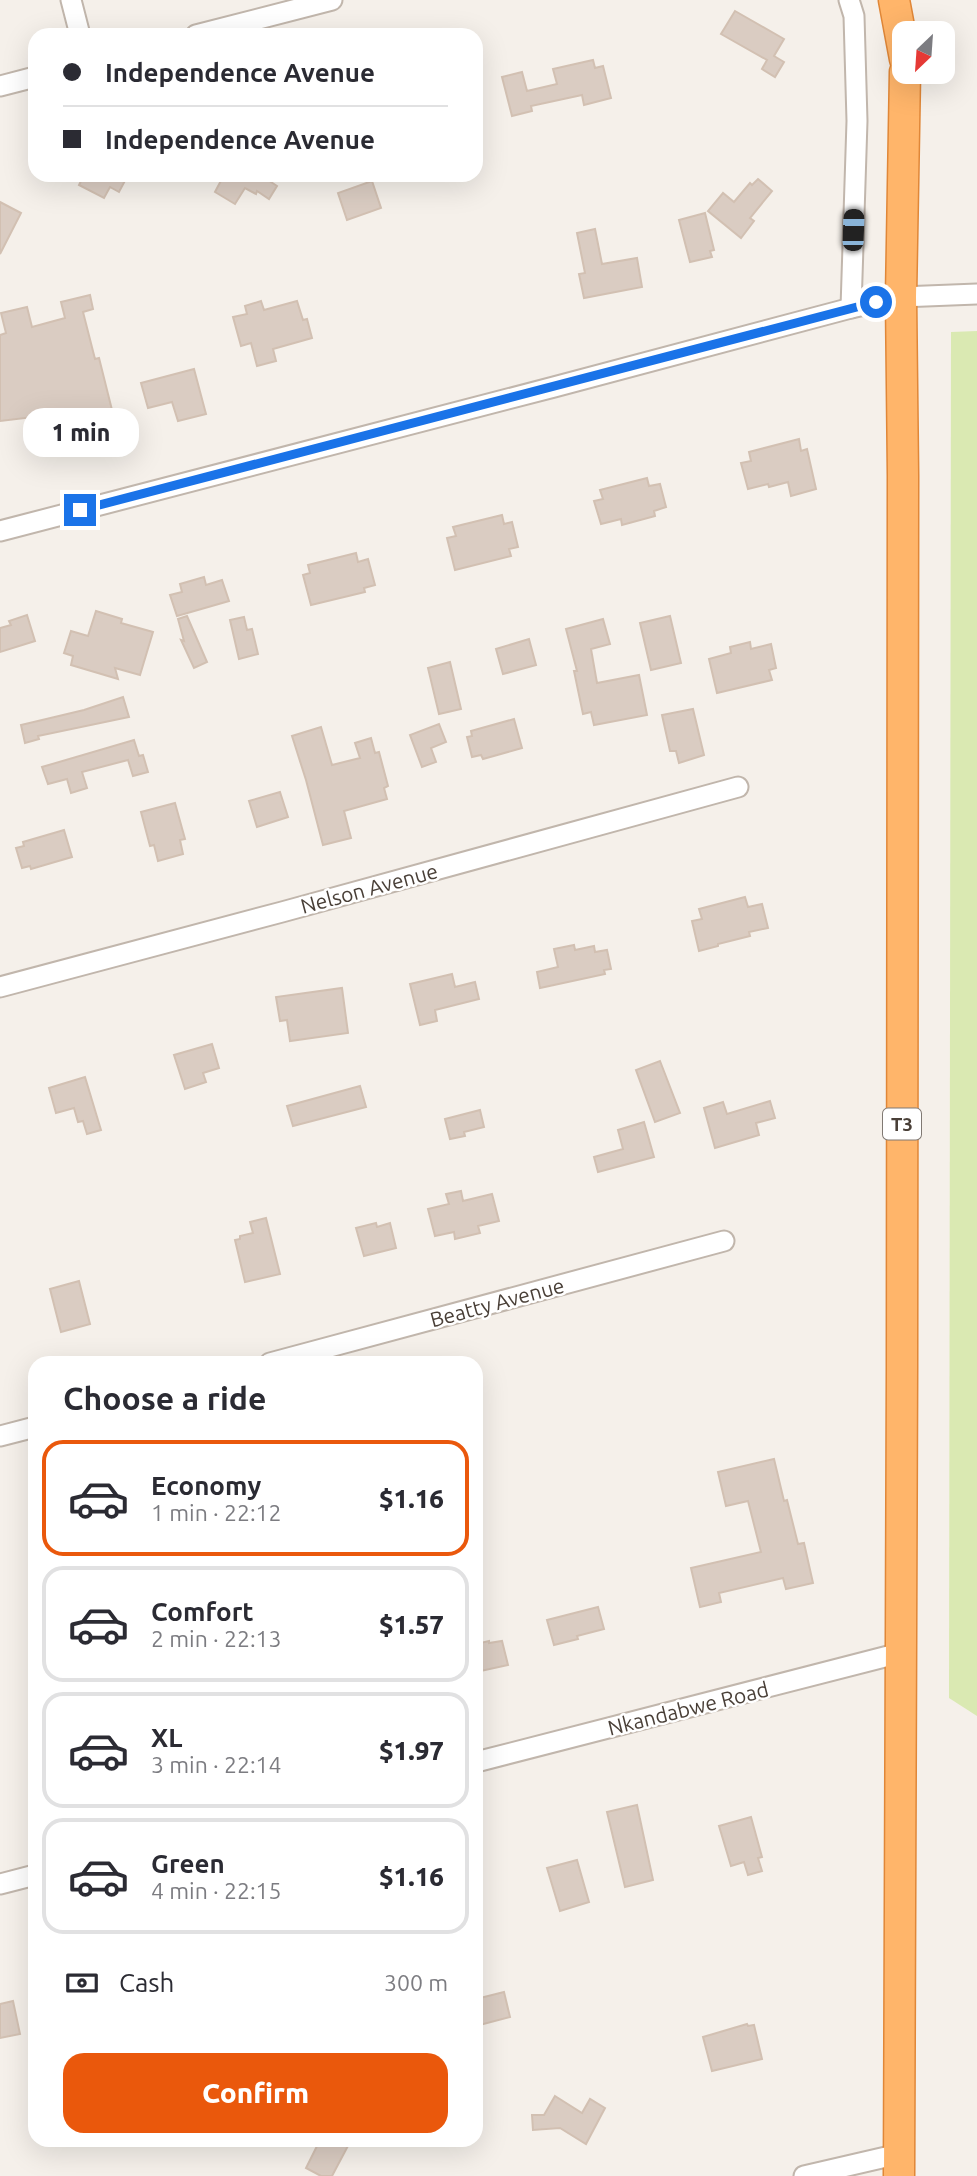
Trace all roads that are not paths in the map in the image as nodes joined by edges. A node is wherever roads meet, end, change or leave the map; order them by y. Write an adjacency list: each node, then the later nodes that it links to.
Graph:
1 (71, 0): 6 (street)
2 (332, 0): 7 (street)
3 (849, 0): 13 (street)
4 (894, 0): 5 (highway)
5 (898, 21)
6 (78, 28)
7 (223, 28)
8 (28, 79): 10 (street)
9 (905, 84): 12 (highway, T3)
10 (0, 86)
11 (977, 294): 12 (street)
12 (901, 296): 13 (street); 21 (highway, T3)
13 (851, 308): 14 (street)
14 (0, 531)
15 (738, 787): 16 (street, Nelson Avenue)
16 (0, 987)
17 (724, 1241): 18 (street, Beatty Avenue)
18 (296, 1356)
19 (28, 1429): 20 (street)
20 (0, 1436)
21 (900, 1653): 22 (street, Nkandabwe Road); 25 (highway, T3)
22 (483, 1760)
23 (28, 1877): 24 (street)
24 (0, 1884)
25 (899, 2165): 26 (street)
26 (804, 2176)

